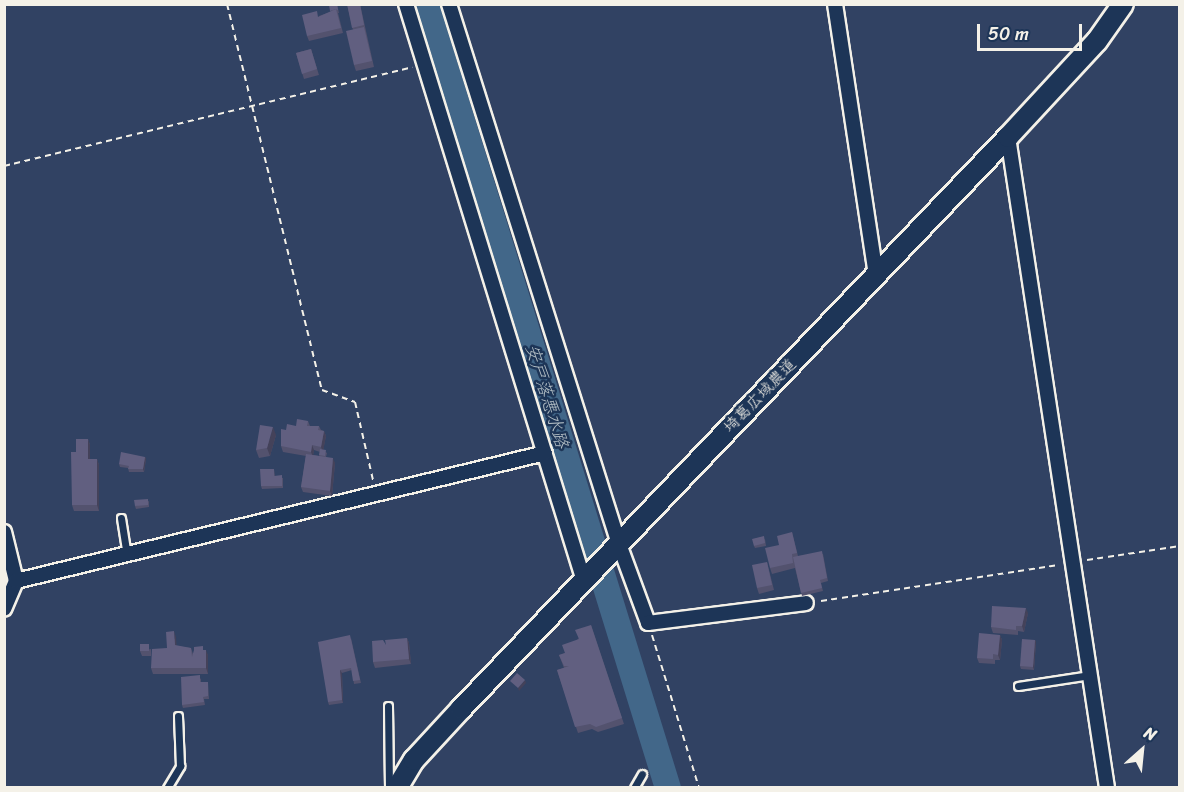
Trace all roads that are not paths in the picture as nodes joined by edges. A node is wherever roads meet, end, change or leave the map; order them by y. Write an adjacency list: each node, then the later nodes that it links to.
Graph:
1 (406, 4): 7 (street)
2 (449, 4): 10 (street)
3 (835, 4): 6 (street)
4 (1123, 4): 5 (street, 埼葛広域農道)
5 (1008, 137): 6 (street, 埼葛広域農道); 16 (street)
6 (876, 274): 10 (street, 埼葛広域農道)
7 (545, 453): 11 (street); 12 (street)
8 (121, 518): 11 (lane)
9 (5, 533): 13 (street)
10 (616, 547): 12 (street, 埼葛広域農道); 14 (street)
11 (127, 555): 13 (street)
12 (587, 578): 23 (street, 埼葛広域農道)
13 (16, 581): 15 (street)
14 (806, 603)
15 (4, 609)
16 (1090, 675): 17 (lane); 25 (street)
17 (1018, 686)
18 (388, 706): 22 (lane)
19 (178, 716): 21 (lane)
20 (642, 774): 24 (lane)
21 (167, 788)
22 (389, 788)
23 (397, 788)
24 (634, 788)
25 (1107, 788)

